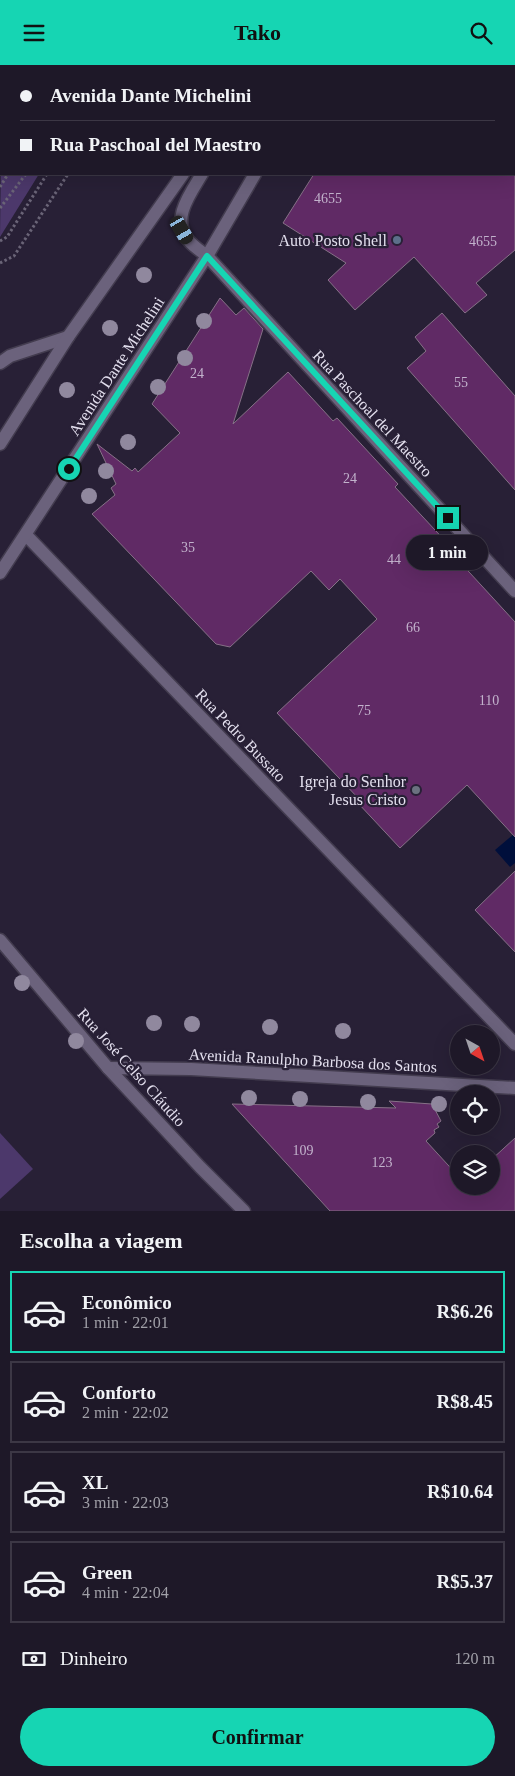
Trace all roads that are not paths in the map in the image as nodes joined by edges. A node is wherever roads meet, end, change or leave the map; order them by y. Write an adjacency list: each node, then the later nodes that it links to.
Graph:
1 (183, 175): 5 (street)
2 (201, 175): 4 (street, Rua Paschoal del Maestro)
3 (254, 175): 4 (street, Avenida Dante Michelini)
4 (207, 256): 8 (street, Avenida Dante Michelini); 10 (street, Rua Paschoal del Maestro)
5 (68, 337): 6 (street); 7 (street)
6 (0, 363)
7 (0, 444)
8 (26, 535): 9 (street, Avenida Dante Michelini); 12 (street, Rua Pedro Bussato)
9 (0, 573)
10 (515, 591)
11 (0, 940): 13 (street, Rua José Celso Cláudio)
12 (515, 1044)
13 (108, 1068): 14 (street, Avenida Ranulpho Barbosa dos Santos); 15 (street, Rua José Celso Cláudio)
14 (515, 1088)
15 (244, 1211)

